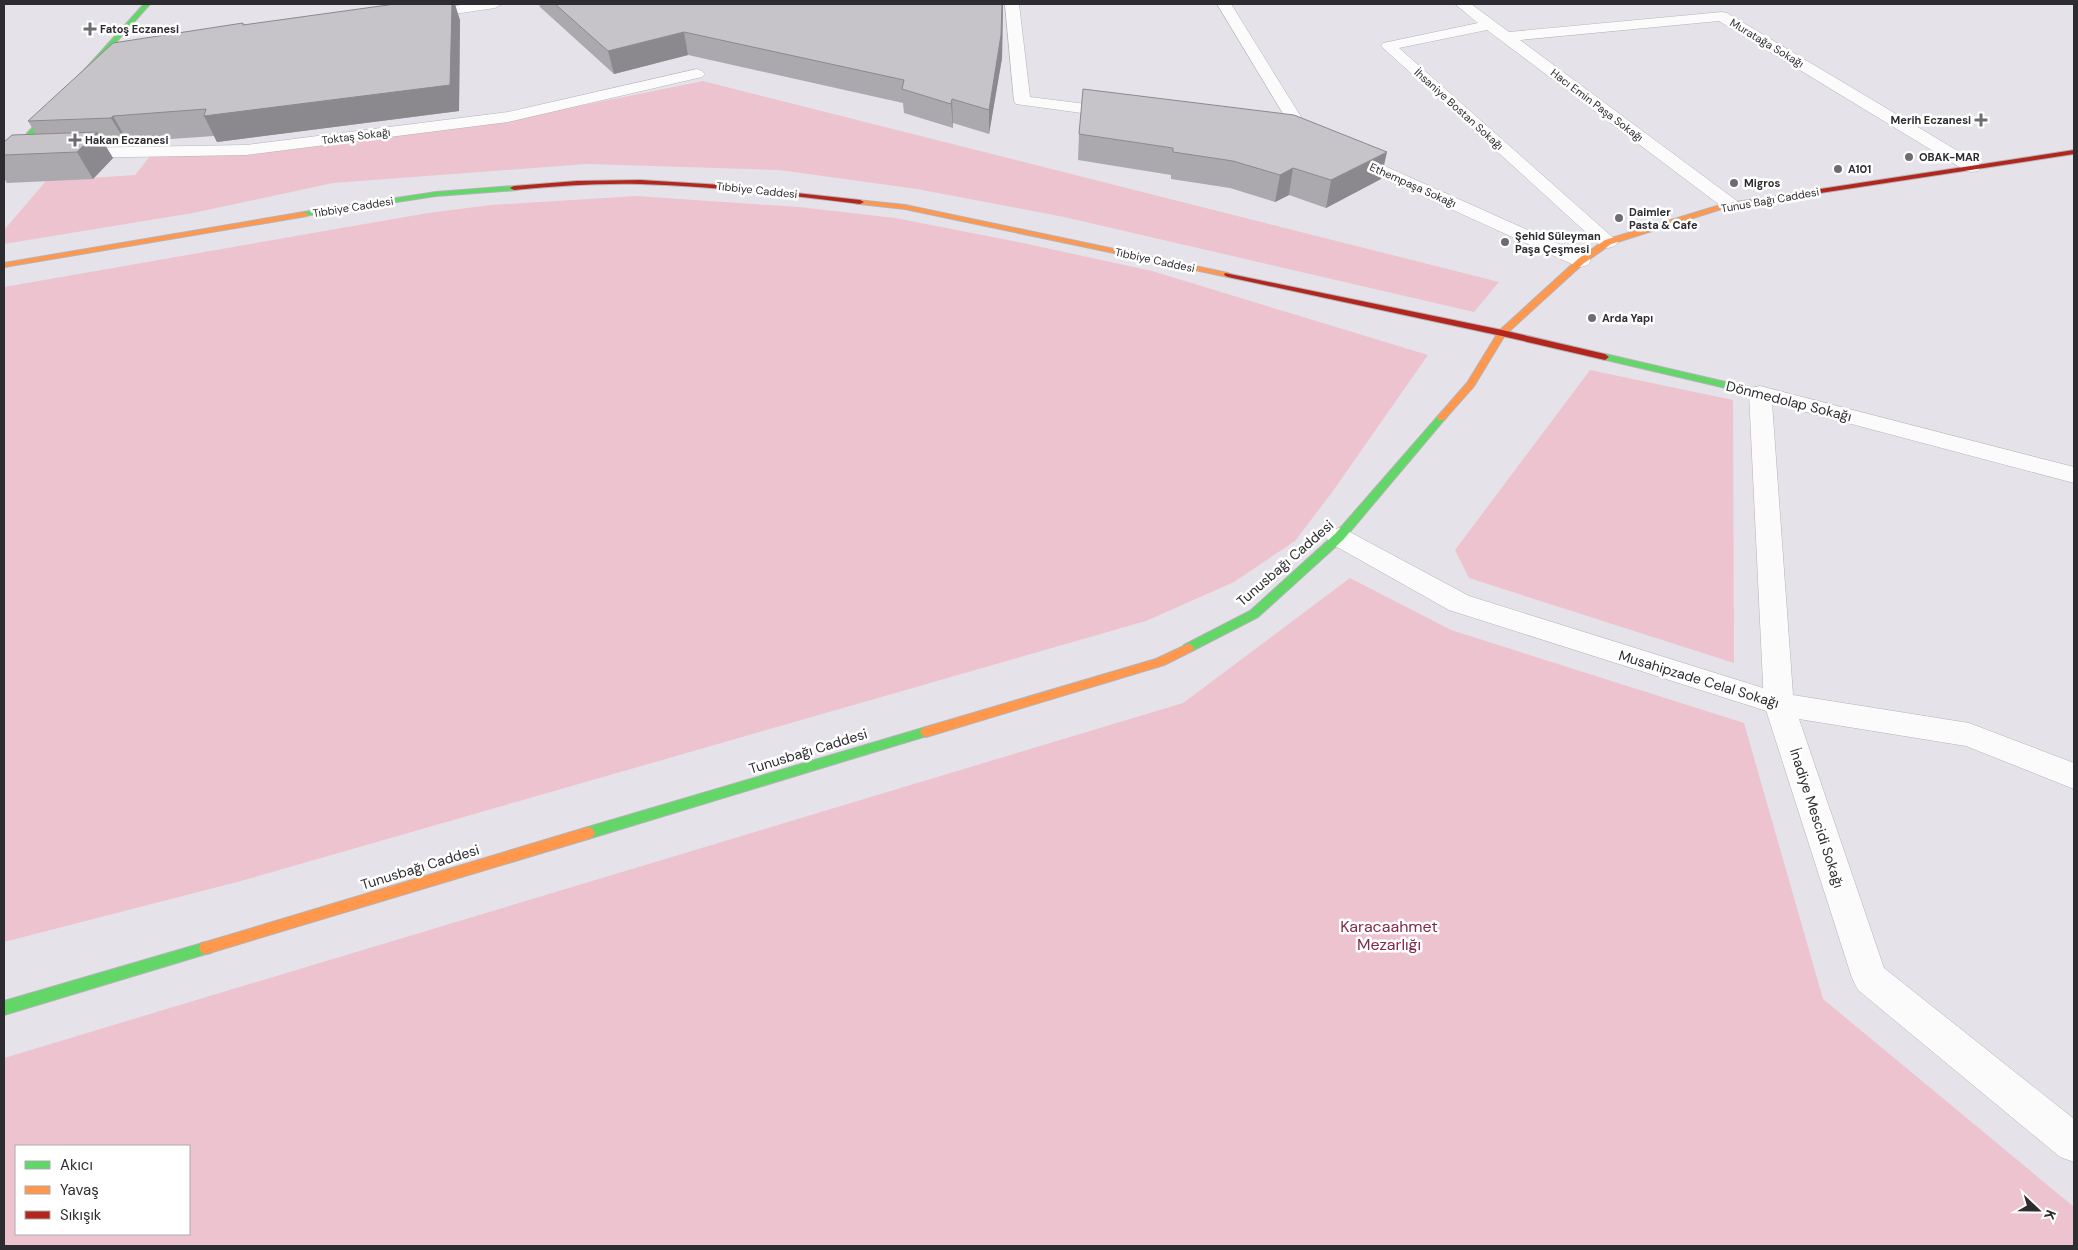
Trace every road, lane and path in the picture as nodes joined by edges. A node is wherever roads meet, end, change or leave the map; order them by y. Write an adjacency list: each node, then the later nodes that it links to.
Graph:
1 (147, 4): 10 (main road)
2 (495, 4): 6 (street)
3 (1012, 4): 12 (street)
4 (1224, 4): 14 (street)
5 (1462, 4): 7 (street, Hacı Emin Paşa Sokağı)
6 (406, 18)
7 (1490, 25): 8 (street, Hacı Emin Paşa Sokağı); 21 (street, İhsaniye Bostan Sokağı)
8 (1507, 37): 19 (street, Muratağa Sokağı); 20 (street, Hacı Emin Paşa Sokağı)
9 (110, 64): 10 (street)
10 (90, 67): 18 (main road)
11 (697, 74): 17 (street, Toktaş Sokağı)
12 (1131, 115)
13 (1288, 134): 14 (street, Ethempaşa Sokağı)
14 (1305, 136): 22 (street, Ethempaşa Sokağı)
15 (2074, 152): 19 (main road, Tunus Bağı Caddesi)
16 (30, 154): 18 (street)
17 (60, 154)
18 (7, 159)
19 (1972, 167): 20 (main road, Tunus Bağı Caddesi)
20 (1731, 205): 21 (main road, Tunus Bağı Caddesi)
21 (1608, 242): 22 (main road, Tunus Bağı Caddesi)
22 (1581, 261): 24 (main road, Tunus Bağı Caddesi)
23 (4, 265): 24 (main road, Tıbbiye Caddesi)
24 (1502, 333): 25 (main road, Dönmedolap Sokağı); 27 (main road, Tunusbağı Caddesi)
25 (1760, 393): 26 (street, Dönmedolap Sokağı); 28 (street, İnadiye Mescidi Sokağı)
26 (2074, 475)
27 (1339, 537): 28 (street, Musahipzade Celal Sokağı); 30 (main road, Tunusbağı Caddesi)
28 (1779, 704): 29 (street, Musahipzade Celal Sokağı); 31 (street, İnadiye Mescidi Sokağı)
29 (2074, 776)
30 (4, 1008)
31 (2074, 1143)

